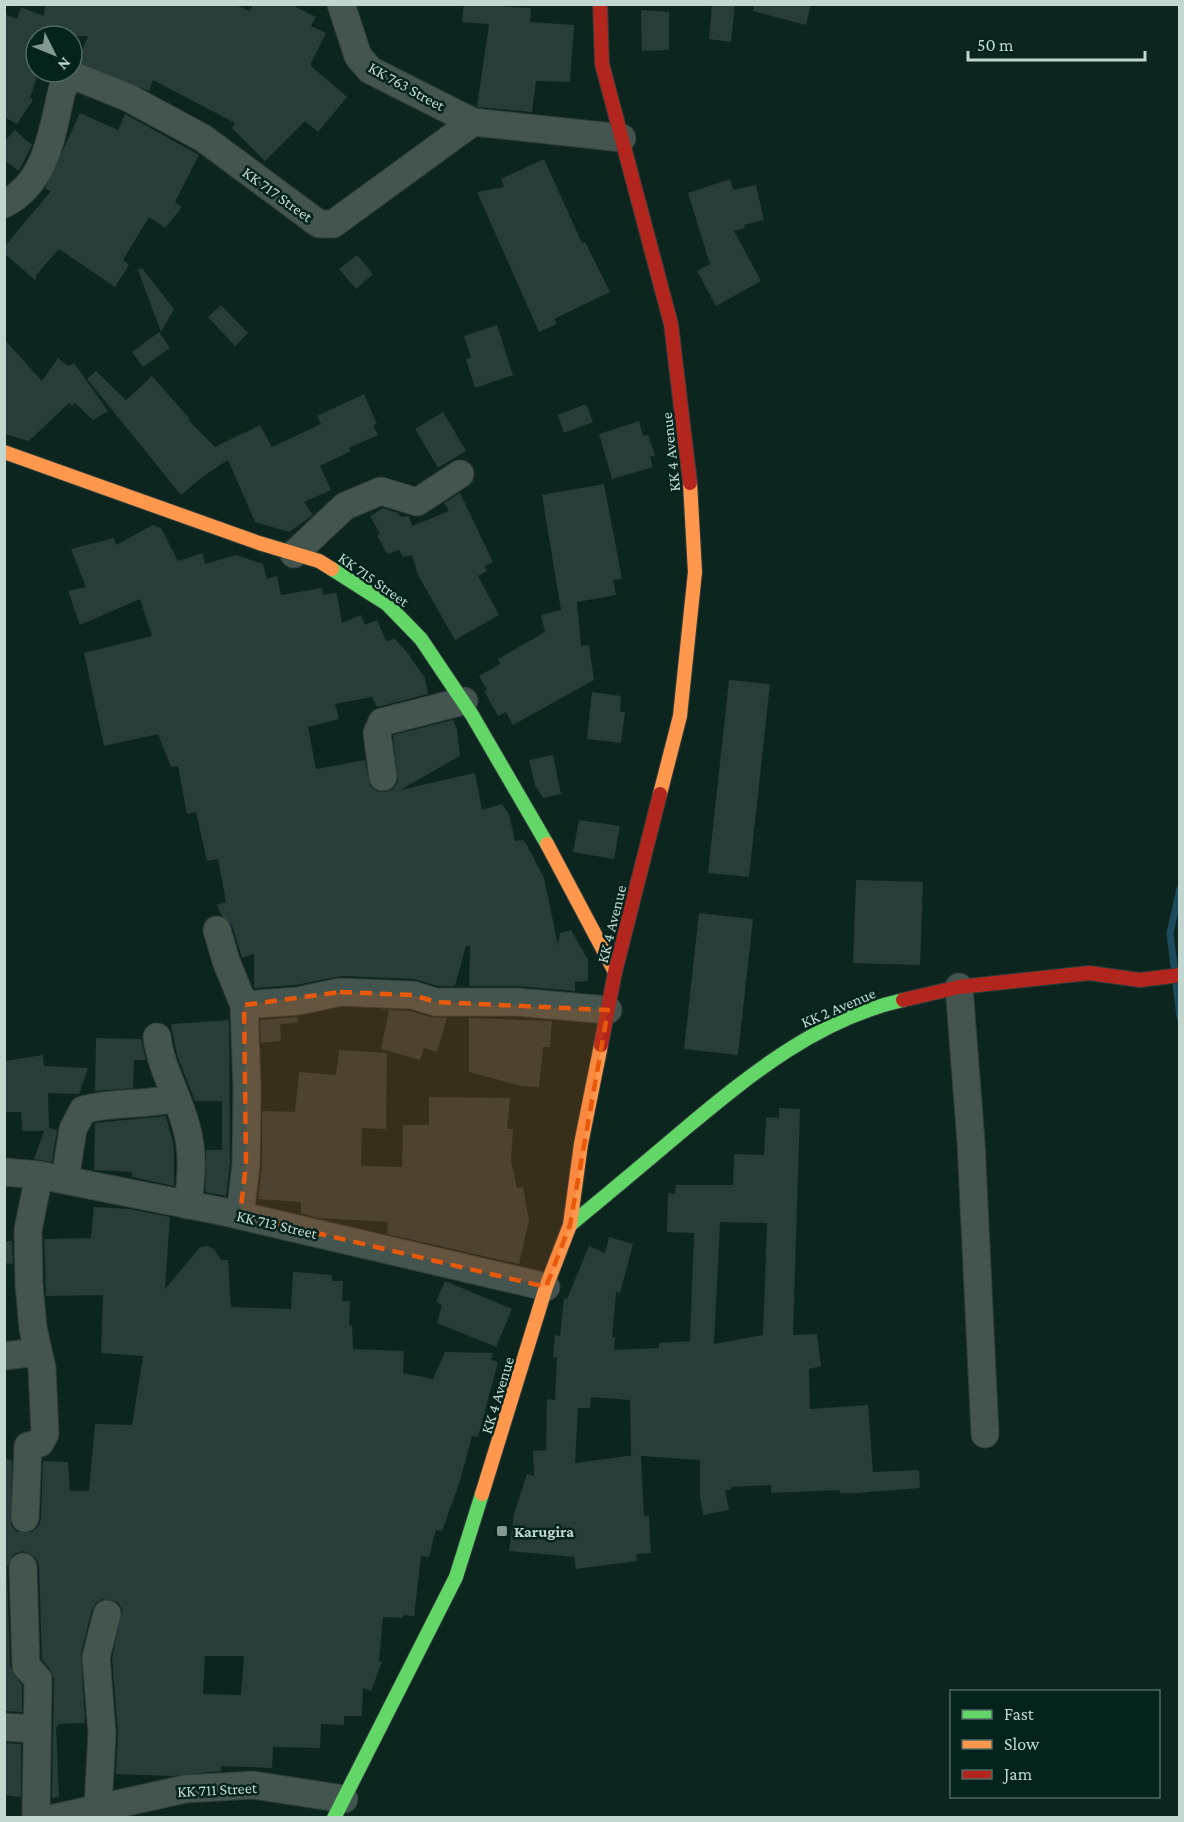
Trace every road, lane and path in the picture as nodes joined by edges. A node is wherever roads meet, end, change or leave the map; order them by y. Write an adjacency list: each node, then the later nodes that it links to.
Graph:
1 (341, 4): 3 (street, KK 763 Street)
2 (600, 4): 4 (main road, KK 4 Avenue)
3 (473, 122): 4 (street); 5 (street, KK 717 Street)
4 (622, 138): 12 (main road, KK 4 Avenue)
5 (4, 204)
6 (4, 452): 8 (main road, KK 715 Street)
7 (460, 474): 8 (street)
8 (294, 554): 9 (main road, KK 715 Street)
9 (464, 701): 10 (street); 12 (main road, KK 715 Street)
10 (383, 777)
11 (217, 930): 15 (street)
12 (615, 972): 16 (main road, KK 4 Avenue)
13 (1179, 975): 14 (main road, KK 2 Avenue)
14 (959, 987): 24 (main road, KK 2 Avenue); 28 (street)
15 (244, 1005): 16 (street); 23 (street)
16 (608, 1010): 24 (main road, KK 4 Avenue)
17 (157, 1037): 18 (street)
18 (175, 1098): 21 (street); 22 (street)
19 (4, 1172): 20 (street, KK 713 Street)
20 (39, 1175): 21 (street, KK 713 Street); 26 (street)
21 (65, 1180): 22 (street, KK 713 Street)
22 (188, 1205): 23 (street, KK 713 Street)
23 (240, 1215): 25 (street, KK 713 Street)
24 (570, 1225): 25 (main road, KK 4 Avenue)
25 (546, 1287): 35 (main road, KK 4 Avenue)
26 (38, 1352): 27 (street); 29 (street)
27 (4, 1356)
28 (984, 1434)
29 (25, 1518)
30 (23, 1566): 33 (street)
31 (107, 1614): 34 (street)
32 (4, 1727): 33 (street)
33 (36, 1729): 36 (street)
34 (98, 1808): 35 (street, KK 711 Street); 37 (street, KK 711 Street)
35 (339, 1808)
36 (36, 1818)
37 (55, 1818)

